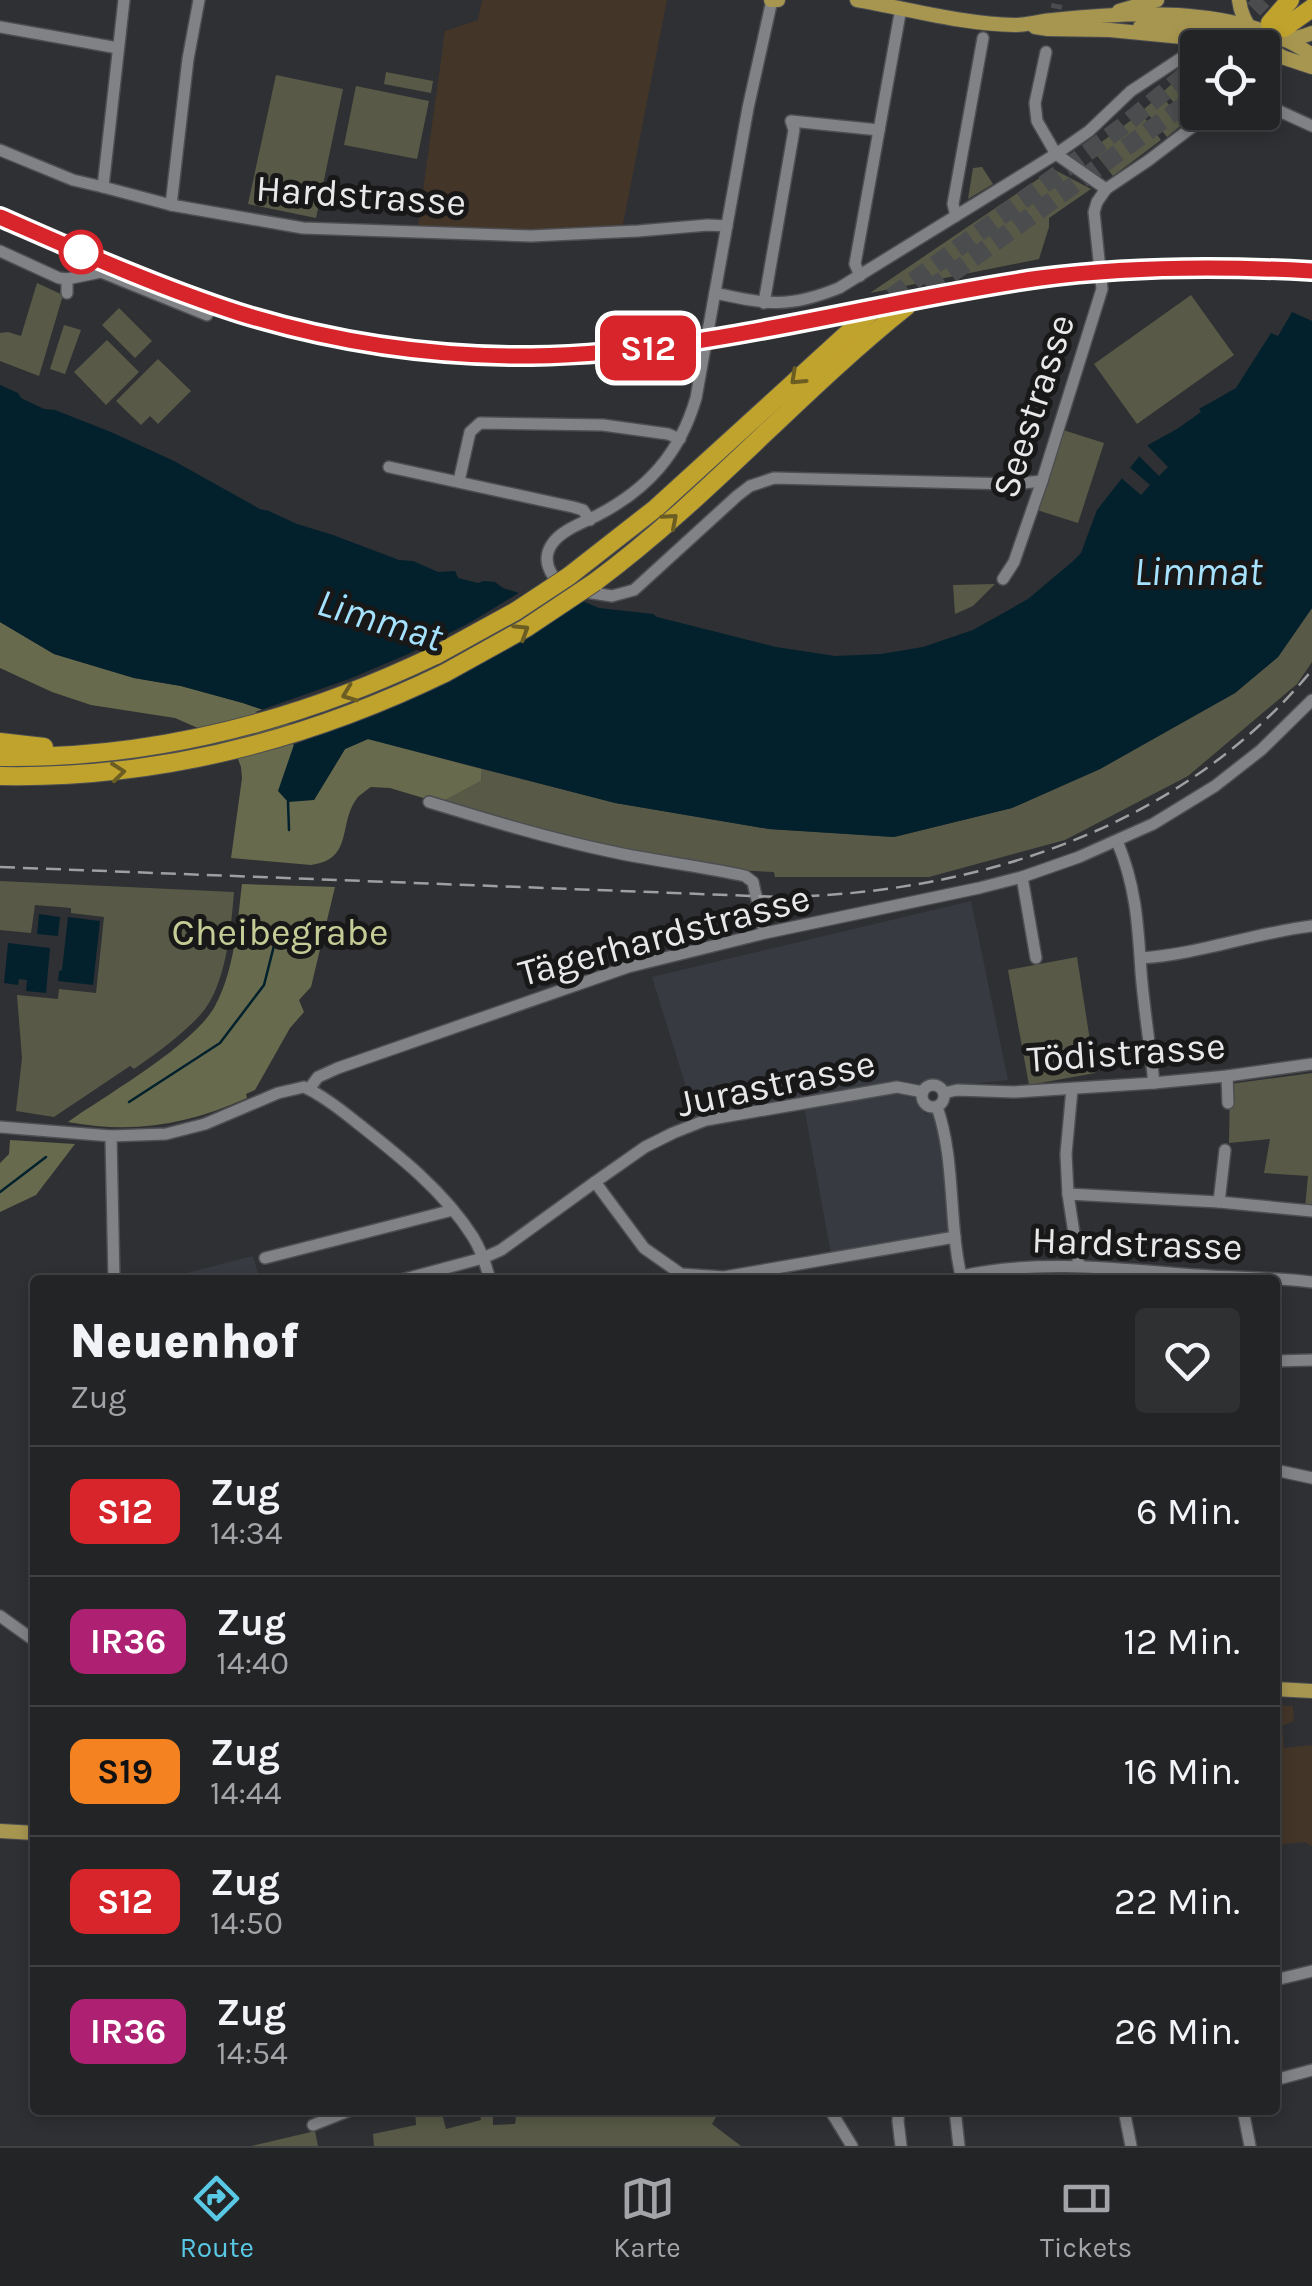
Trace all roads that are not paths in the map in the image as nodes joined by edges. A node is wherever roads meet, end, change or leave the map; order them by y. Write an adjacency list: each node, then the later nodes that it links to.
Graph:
1 (124, 0): 23 (street)
2 (199, 0): 37 (street)
3 (774, 0): 39 (street)
4 (857, 0): 8 (main road)
5 (1157, 0): 11 (main road)
6 (1239, 0): 12 (main road)
7 (1290, 0): 17 (highway)
8 (884, 2): 9 (main road)
9 (901, 8): 11 (main road); 31 (street)
10 (1312, 8): 18 (highway)
11 (1107, 23): 12 (main road); 14 (main road)
12 (1248, 25): 15 (main road); 16 (main road)
13 (0, 27): 23 (street)
14 (1219, 30)
15 (1256, 30)
16 (1256, 30)
17 (1273, 30)
18 (1280, 30)
19 (1312, 33): 20 (main road)
20 (1280, 37)
21 (983, 38): 38 (street)
22 (1280, 43): 26 (main road)
23 (118, 48): 35 (street)
24 (1046, 52): 34 (street)
25 (1280, 55): 28 (main road)
26 (1312, 55)
27 (1180, 59): 34 (street)
28 (1312, 67)
29 (1280, 111): 30 (street)
30 (1312, 126)
31 (879, 130): 41 (street); 45 (street)
32 (1188, 130): 36 (street)
33 (0, 150): 35 (street, Hardstrasse)
34 (1056, 154): 36 (street); 38 (street)
35 (103, 188): 37 (street, Hardstrasse)
36 (1106, 189): 52 (street, Seestrasse)
37 (171, 205): 39 (street, Hardstrasse)
38 (956, 216): 41 (street)
39 (727, 226): 44 (street)
40 (0, 251): 42 (street)
41 (860, 276): 45 (street)
42 (67, 279): 43 (street); 48 (street)
43 (68, 293)
44 (715, 293): 45 (street); 49 (street)
45 (764, 303)
46 (907, 306): 60 (highway, one-way to 46, bridge)
47 (870, 314): 55 (highway, one-way to 55)
48 (207, 315)
49 (680, 439): 51 (street); 53 (street)
50 (390, 467): 51 (street)
51 (460, 481): 53 (street)
52 (1042, 481): 54 (street, Seestrasse); 55 (street)
53 (590, 520): 55 (street)
54 (1002, 580)
55 (567, 582): 58 (highway, one-way to 58, bridge)
56 (1309, 709): 62 (street, Tägerhardstrasse)
57 (0, 742): 58 (highway)
58 (89, 755): 59 (highway)
59 (0, 757)
60 (0, 776)
61 (429, 802): 65 (street)
62 (1117, 841): 63 (street, Tägerhardstrasse); 67 (street)
63 (1022, 876): 65 (street, Tägerhardstrasse); 66 (street)
64 (1312, 926): 67 (street)
65 (765, 934): 71 (street, Tägerhardstrasse)
66 (1036, 958)
67 (1142, 958): 70 (street)
68 (1312, 1064): 69 (street, Tödistrasse)
69 (1227, 1076): 70 (street, Tödistrasse); 75 (street)
70 (1154, 1082): 72 (street, Tödistrasse)
71 (309, 1089): 78 (street, Tägerhardstrasse); 83 (street)
72 (1072, 1089): 74 (street, Tödistrasse); 81 (street)
73 (923, 1092): 74 (street); 76 (street); 80 (street, Jurastrasse)
74 (944, 1093): 76 (street)
75 (1228, 1104)
76 (937, 1107): 85 (street)
77 (0, 1127): 78 (street, Tägerhardstrasse)
78 (111, 1136): 89 (street)
79 (1225, 1150): 82 (street)
80 (595, 1182): 87 (street); 92 (street)
81 (1068, 1194): 82 (street); 88 (street)
82 (1218, 1202): 84 (street)
83 (453, 1210): 86 (street); 87 (street)
84 (1312, 1211)
85 (955, 1237): 93 (street); 94 (street)
86 (265, 1258)
87 (483, 1258): 90 (street); 91 (street)
88 (1079, 1266): 95 (street, Hardstrasse); 96 (street, Hardstrasse)
89 (114, 1275)
90 (420, 1275)
91 (488, 1275)
92 (677, 1275)
93 (736, 1275)
94 (961, 1275)
95 (977, 1275)
96 (1176, 1275)
97 (1280, 1278): 98 (street, Hardstrasse)
98 (1312, 1282)
99 (1312, 1360): 100 (street)
100 (1280, 1361)
101 (1280, 1471): 102 (street)
102 (1312, 1478)
103 (0, 1616): 104 (street)
104 (30, 1637)
105 (1280, 1689): 106 (main road)
106 (1312, 1691)
107 (0, 1831): 108 (main road)
108 (30, 1833)
109 (1312, 1970): 110 (street)
110 (1280, 1979)
111 (1312, 2070): 112 (street)
112 (1280, 2079)
113 (339, 2115): 119 (street)
114 (833, 2115): 120 (street)
115 (899, 2115): 121 (street)
116 (956, 2115): 122 (street)
117 (1125, 2115): 123 (street)
118 (1244, 2115): 124 (street)
119 (313, 2125)
120 (852, 2146)
121 (901, 2146)
122 (959, 2146)
123 (1131, 2146)
124 (1250, 2146)

